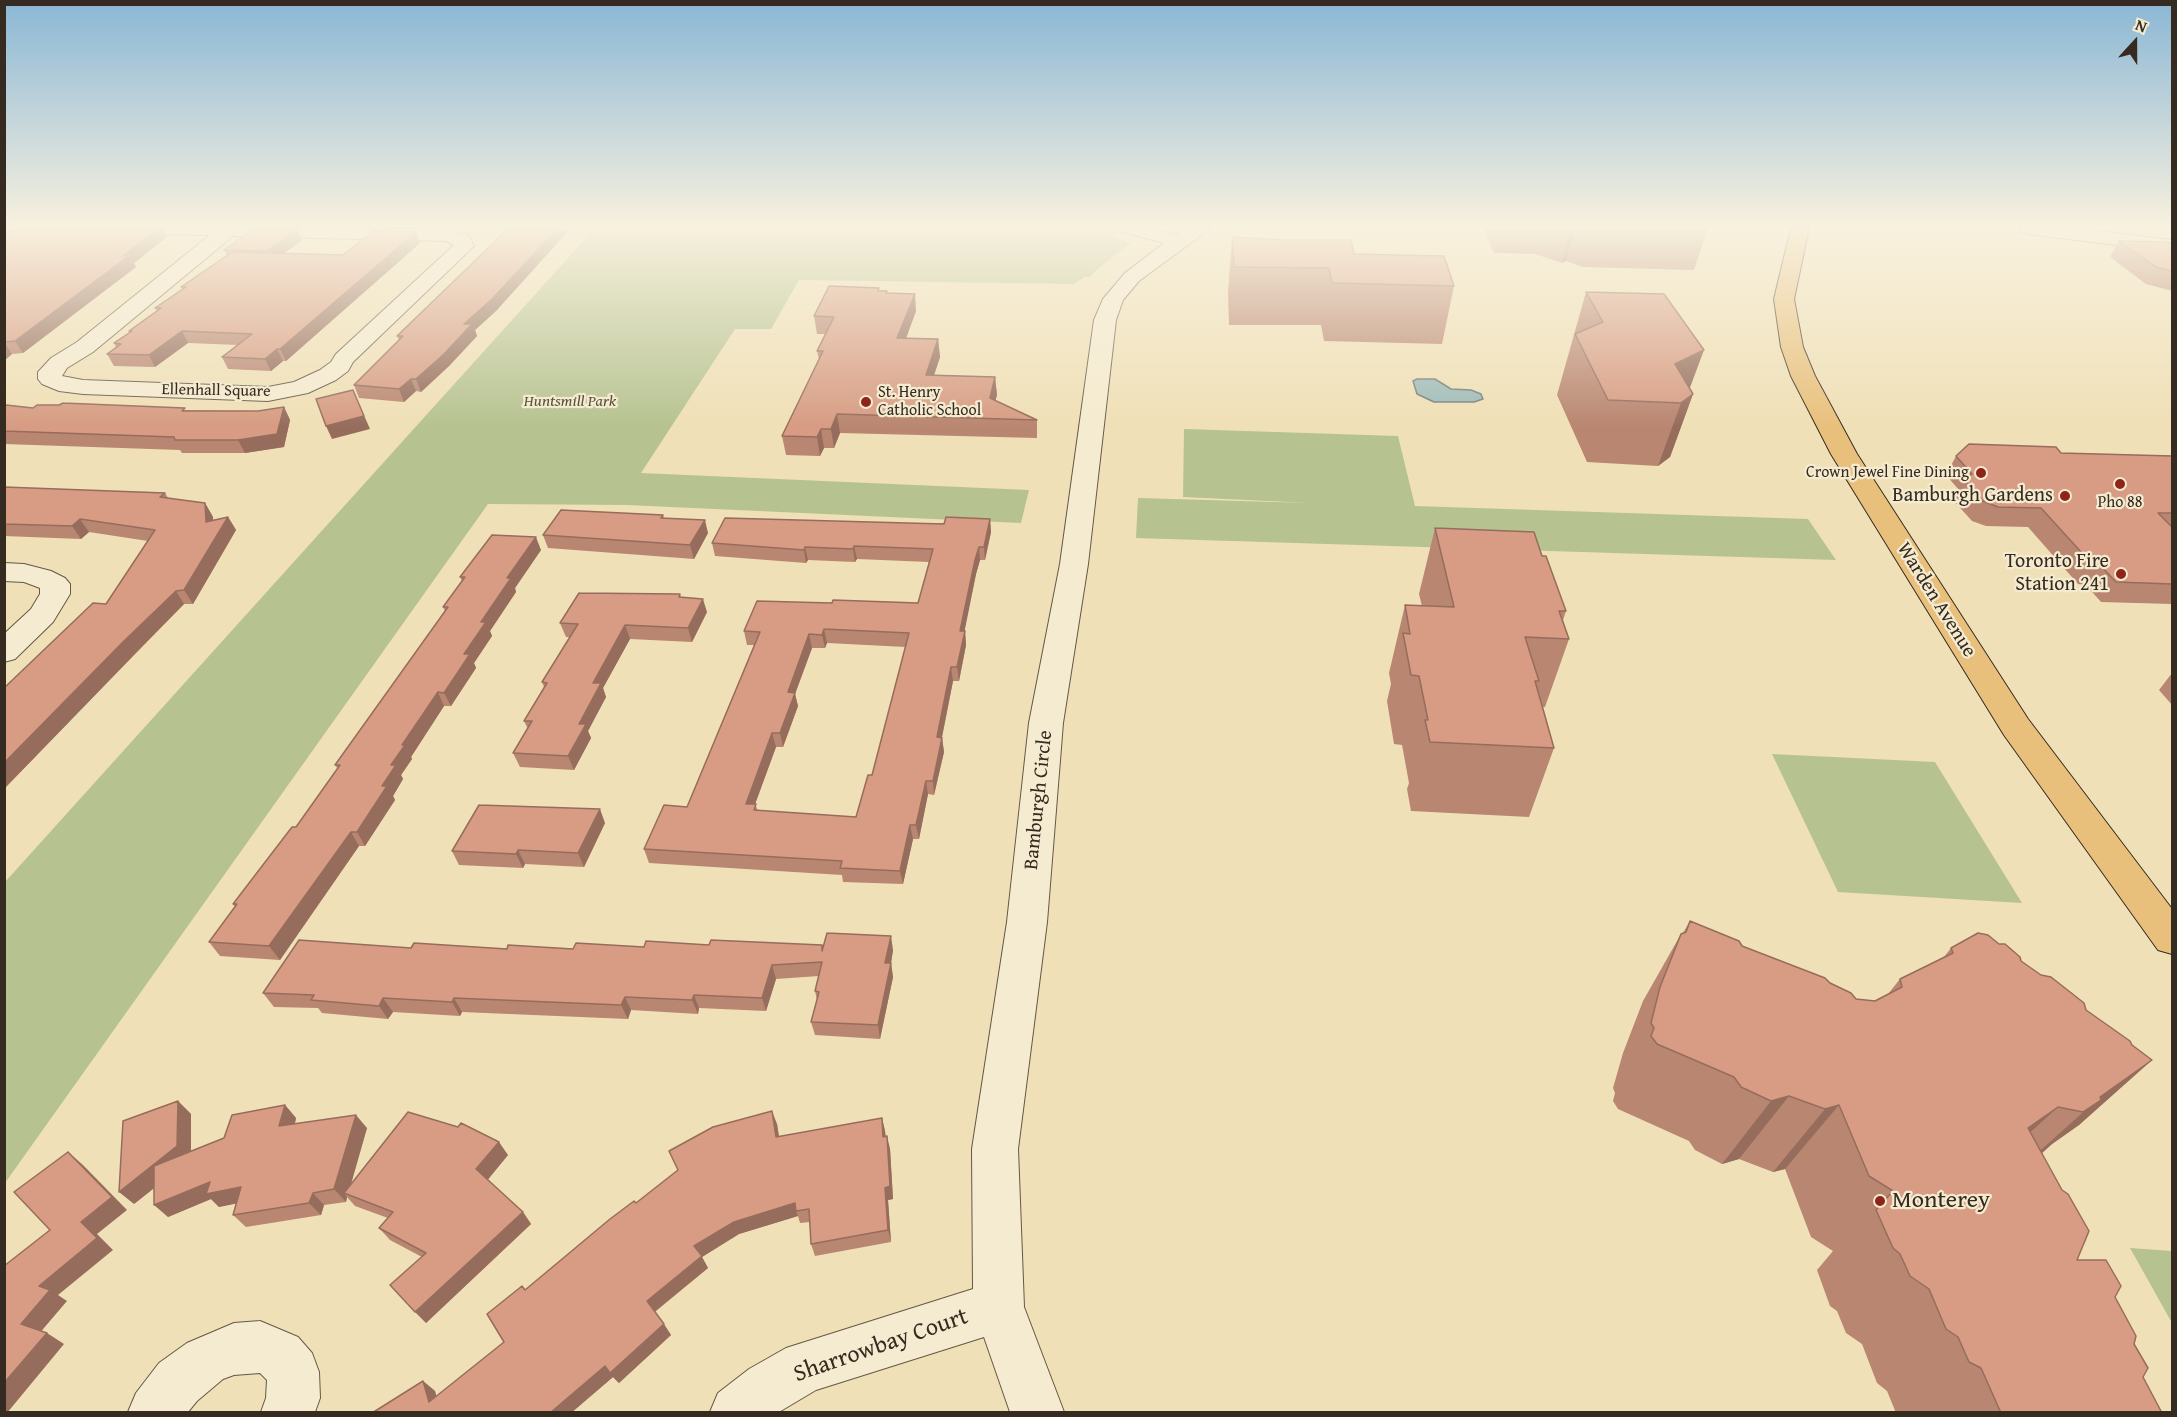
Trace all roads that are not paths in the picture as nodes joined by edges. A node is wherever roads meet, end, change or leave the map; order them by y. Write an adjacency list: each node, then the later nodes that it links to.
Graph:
1 (150, 294): 2 (street, Ellenhall Square)
2 (413, 294)
3 (1117, 294): 8 (street, Bamburgh Circle)
4 (1785, 294): 7 (main road, Warden Avenue)
5 (4, 572): 6 (street)
6 (4, 652)
7 (2172, 938)
8 (999, 1307): 11 (street, Sharrowbay Court); 12 (street, Bamburgh Circle)
9 (155, 1413): 10 (street)
10 (288, 1413)
11 (737, 1413)
12 (1037, 1413)

